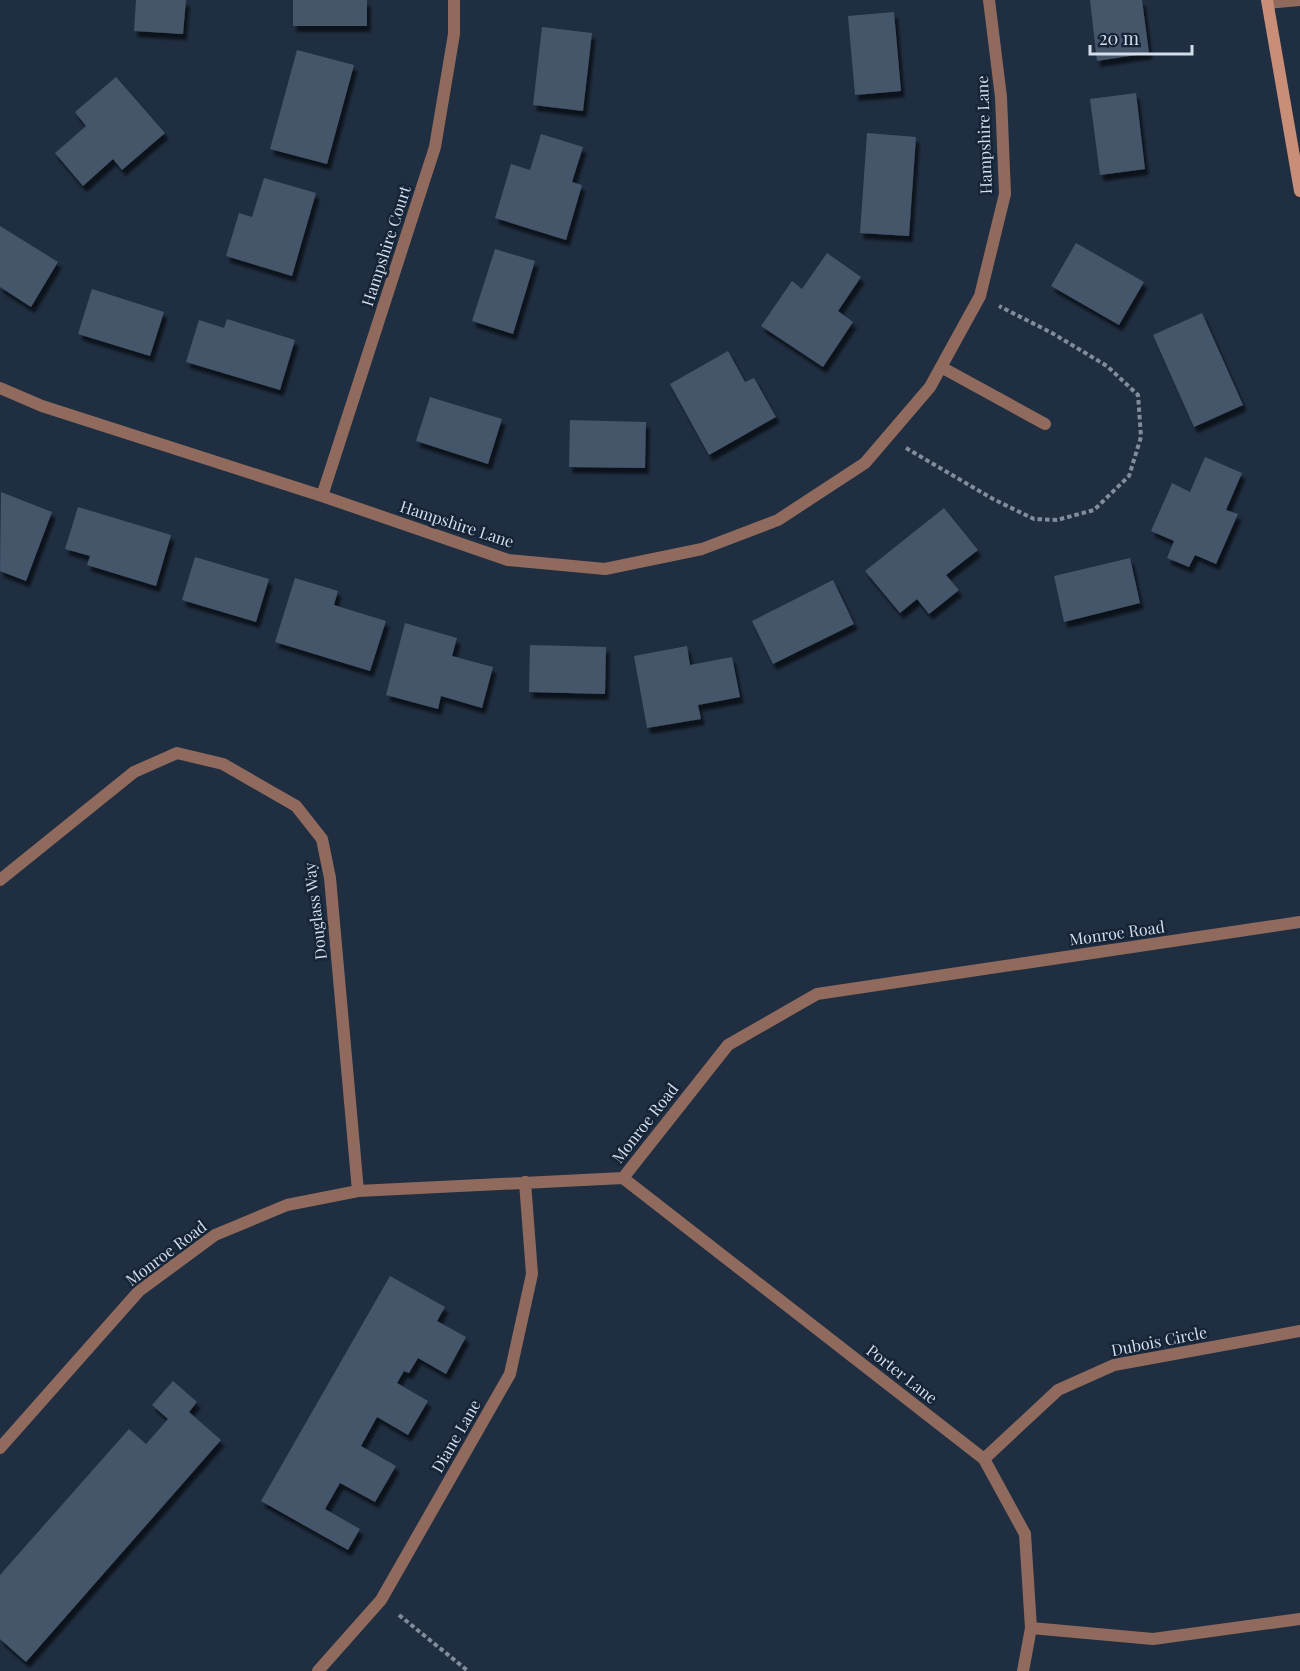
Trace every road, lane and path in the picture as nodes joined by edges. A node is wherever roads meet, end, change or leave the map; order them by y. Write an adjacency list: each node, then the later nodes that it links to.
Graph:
1 (454, 0): 9 (street, Hampshire Court)
2 (988, 0): 6 (street, Hampshire Lane)
3 (1300, 0): 4 (street)
4 (1268, 2): 5 (main road)
5 (1300, 192)
6 (941, 368): 8 (street); 9 (street, Hampshire Lane)
7 (0, 388): 9 (street, Hampshire Lane)
8 (1045, 424)
9 (322, 496)
10 (0, 880): 14 (street, Douglass Way)
11 (1300, 922): 12 (street, Monroe Road)
12 (623, 1178): 13 (street, Monroe Road); 17 (street, Porter Lane)
13 (525, 1182): 14 (street, Monroe Road); 18 (street, Diane Lane)
14 (358, 1191): 16 (street, Monroe Road)
15 (1300, 1332): 17 (street, Dubois Circle)
16 (0, 1448)
17 (984, 1459): 20 (street, Porter Lane)
18 (381, 1600): 21 (street, Diane Lane); 22 (path)
19 (1300, 1620): 20 (street)
20 (1031, 1628): 23 (street, Porter Lane)
21 (318, 1671)
22 (468, 1671)
23 (1023, 1671)

